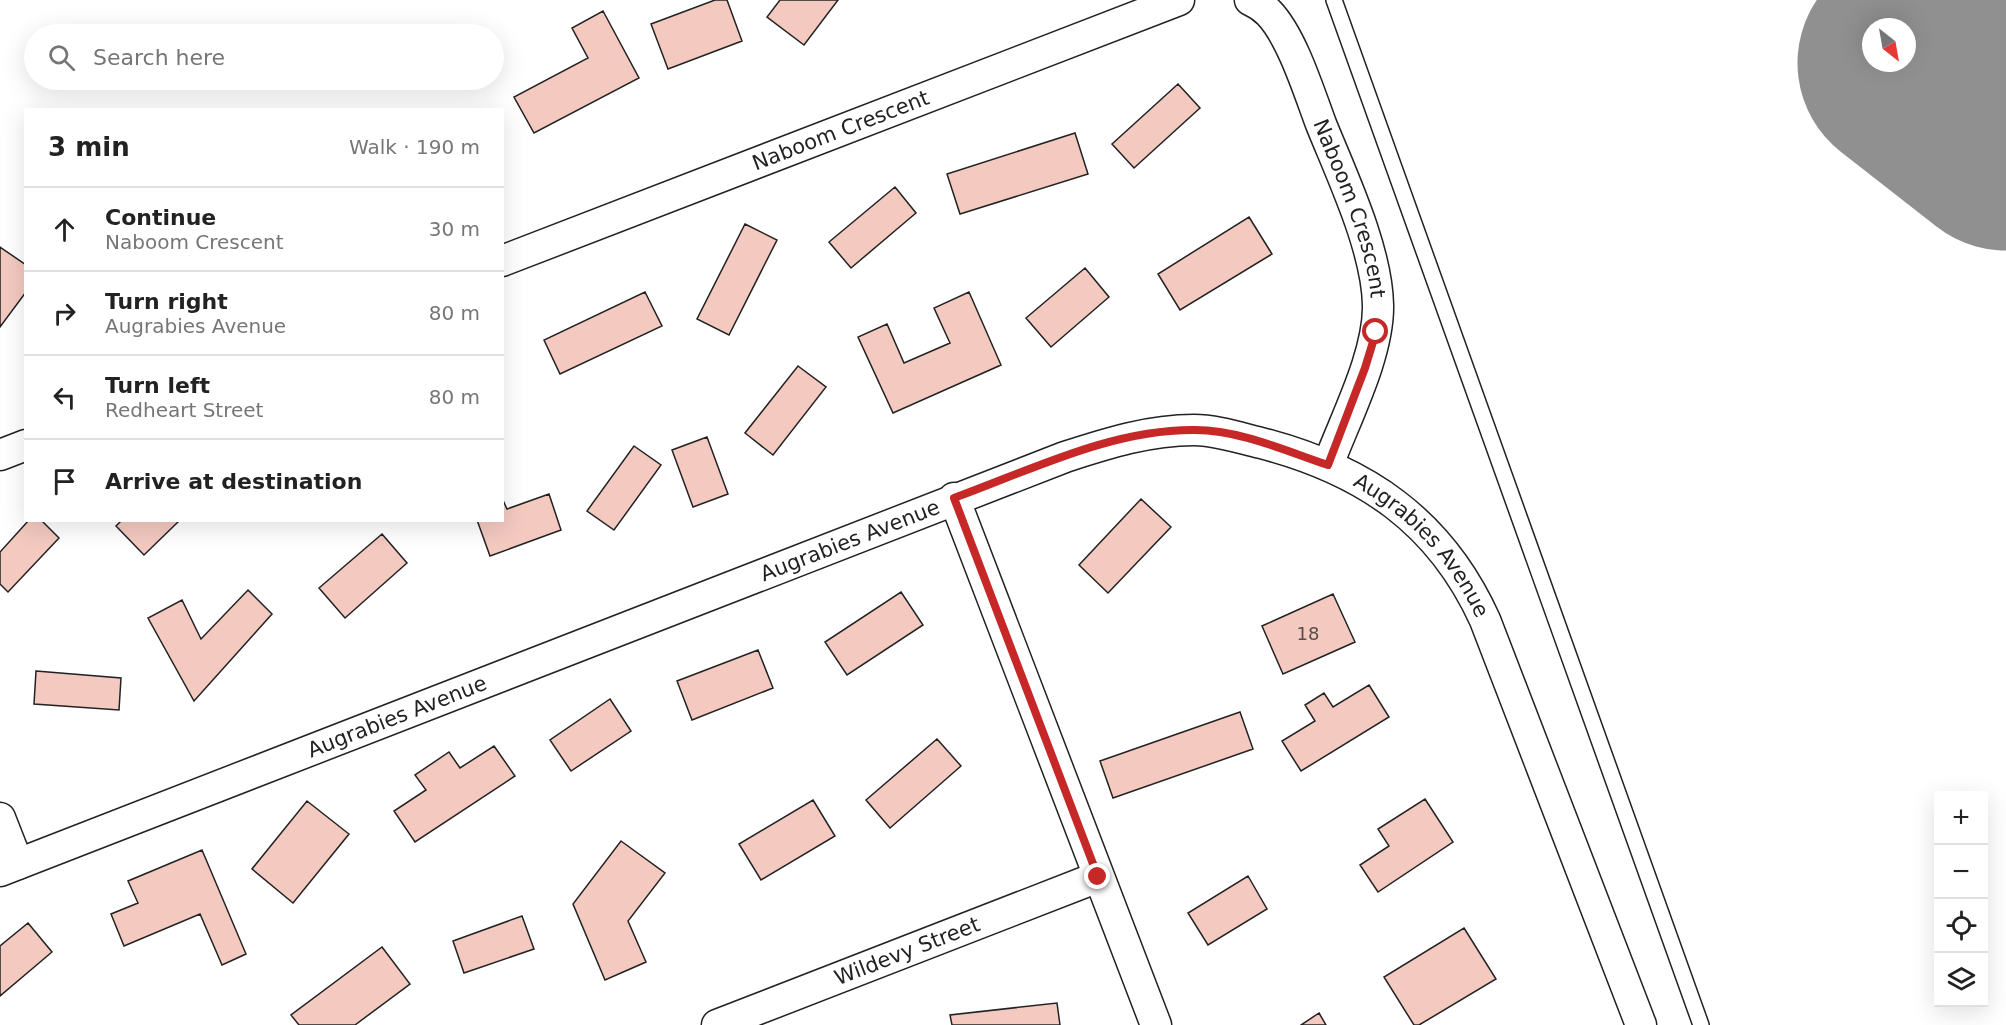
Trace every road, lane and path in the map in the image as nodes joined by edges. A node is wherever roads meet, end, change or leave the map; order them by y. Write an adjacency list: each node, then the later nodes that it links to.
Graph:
1 (1179, 0): 4 (street, Naboom Crescent)
2 (1250, 0): 7 (street, Naboom Crescent)
3 (1334, 0): 15 (lane)
4 (504, 260)
5 (24, 446): 6 (street)
6 (0, 455)
7 (1328, 465): 8 (street, Augrabies Avenue); 14 (street, Augrabies Avenue)
8 (954, 498): 10 (street, Augrabies Avenue); 11 (street)
9 (0, 818): 10 (street)
10 (9, 867)
11 (1098, 877): 12 (street, Wildevy Street); 13 (street)
12 (717, 1025)
13 (1156, 1025)
14 (1641, 1025)
15 (1701, 1025)

